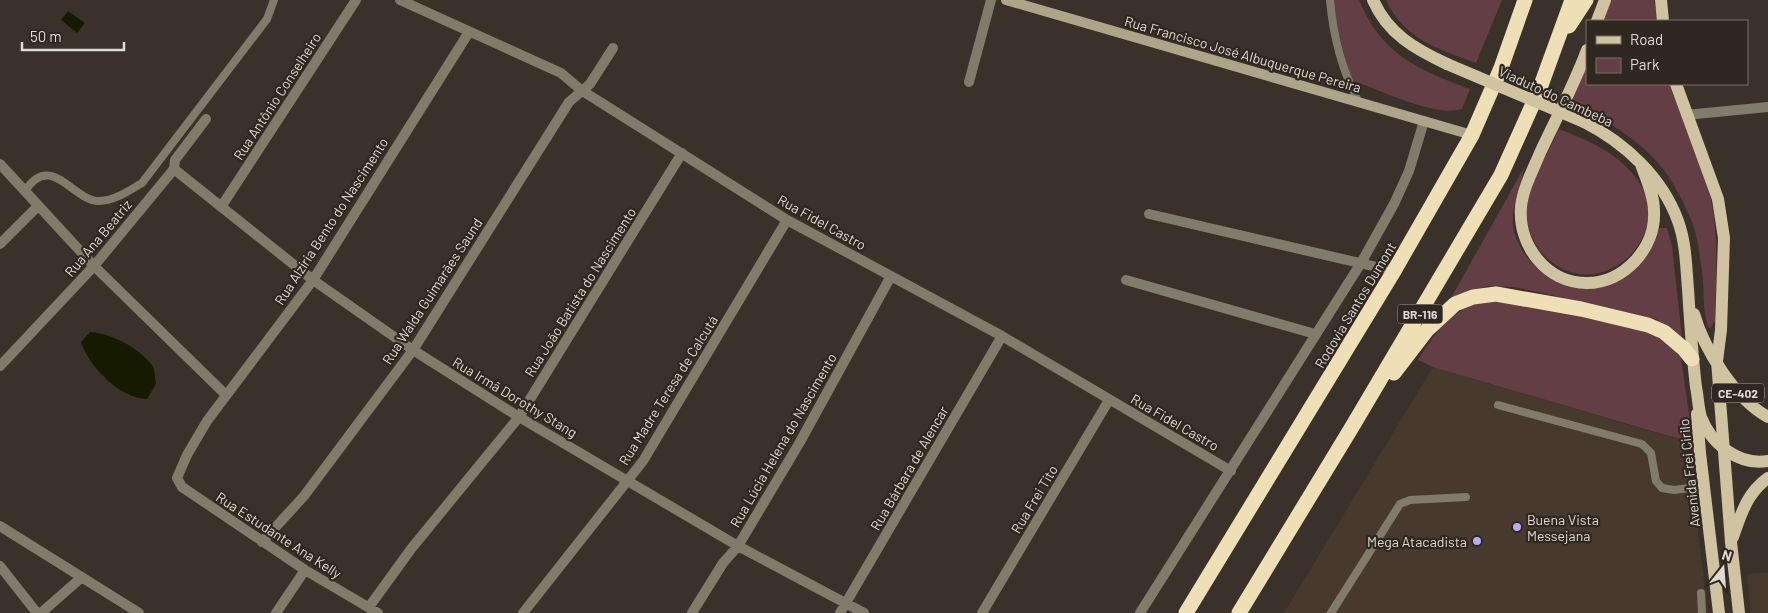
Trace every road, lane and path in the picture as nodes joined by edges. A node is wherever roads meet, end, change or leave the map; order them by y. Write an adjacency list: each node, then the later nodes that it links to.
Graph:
1 (274, 0): 34 (lane)
2 (356, 0): 36 (street, Rua Antônio Conselheiro)
3 (400, 0): 16 (street, Rua Fidel Castro)
4 (991, 0): 21 (street)
5 (1006, 0): 24 (main road, Rua Francisco José Albuquerque Pereira)
6 (1330, 0): 24 (lane)
7 (1373, 0): 32 (main road, Viaduto do Cambeba, bridge)
8 (1516, 0): 20 (highway)
9 (1525, 0): 20 (highway, Rodovia Santos Dumont / BR-116)
10 (1572, 0): 17 (highway, BR-116)
11 (1586, 0): 17 (highway)
12 (1605, 0): 14 (main road)
13 (1661, 0): 15 (main road)
14 (1597, 20)
15 (1663, 20)
16 (468, 32): 23 (street, Rua Fidel Castro); 44 (street, Rua Alzíria Bento do Nascimento)
17 (1556, 46): 58 (highway, BR-116)
18 (613, 48): 23 (street, Rua Walda Guimarães Saund)
19 (1586, 52): 32 (main road)
20 (1502, 68): 29 (highway, Rodovia Santos Dumont / BR-116)
21 (968, 82)
22 (1676, 85): 26 (main road)
23 (581, 90): 30 (street, Rua Fidel Castro); 49 (street, Rua Walda Guimarães Saund)
24 (1358, 101): 28 (main road, Rua Francisco José Albuquerque Pereira)
25 (1768, 107): 26 (street)
26 (1686, 115): 51 (main road)
27 (206, 119): 33 (street, Rua Ana Beatriz)
28 (1424, 121): 29 (main road, Rua Francisco José Albuquerque Pereira); 40 (street)
29 (1472, 135): 42 (highway, Rodovia Santos Dumont / BR-116)
30 (682, 153): 38 (street, Rua Fidel Castro); 56 (street, Rua João Batista do Nascimento)
31 (0, 164): 34 (street)
32 (1641, 164): 46 (main road, Viaduto do Cambeba)
33 (174, 168): 36 (street, Rua Irmã Dorothy Stang); 41 (street, Rua Ana Beatriz)
34 (25, 191): 35 (street)
35 (38, 206): 39 (street); 41 (street)
36 (221, 207): 44 (street, Rua Irmã Dorothy Stang)
37 (1149, 214): 40 (street)
38 (787, 220): 43 (street, Rua Fidel Castro); 64 (street, Rua Madre Teresa de Calcutá)
39 (0, 244)
40 (1361, 263): 42 (street); 47 (street)
41 (94, 266): 52 (street, Rua Ana Beatriz); 53 (street)
42 (1394, 271): 87 (highway, Rodovia Santos Dumont / BR-116)
43 (891, 276): 48 (street, Rua Fidel Castro); 70 (street, Rua Lúcia Helena do Nascimento)
44 (313, 280): 49 (street, Rua Irmã Dorothy Stang); 53 (street, Rua Alzíria Bento do Nascimento)
45 (1126, 280): 47 (street)
46 (1688, 288): 50 (main road); 51 (main road)
47 (1315, 334): 62 (street)
48 (1002, 336): 54 (street, Rua Fidel Castro); 75 (street, Rua Bárbara de Alencar)
49 (413, 350): 56 (street, Rua Irmã Dorothy Stang); 68 (street, Rua Walda Guimarães Saund)
50 (1692, 359): 58 (highway); 59 (main road); 65 (main road, Avenida Frei Cirilo)
51 (1717, 361): 57 (main road, CE-402); 59 (main road)
52 (0, 366)
53 (226, 395): 61 (street, Rua Alzíria Bento do Nascimento)
54 (1109, 400): 62 (street, Rua Fidel Castro); 85 (street, Rua Frei Tito)
55 (1498, 405): 65 (lane)
56 (519, 417): 64 (street, Rua Irmã Dorothy Stang); 76 (street, Rua João Batista do Nascimento)
57 (1768, 417)
58 (1352, 427): 88 (highway, BR-116)
59 (1724, 448): 60 (main road); 69 (main road)
60 (1768, 461)
61 (180, 471): 68 (street, Rua Estudante Ana Kelly)
62 (1231, 471): 86 (street)
63 (1768, 478): 69 (main road)
64 (628, 480): 70 (street, Rua Irmã Dorothy Stang); 81 (street, Rua Madre Teresa de Calcutá)
65 (1704, 486): 91 (main road, Avenida Frei Cirilo)
66 (1466, 497): 89 (lane)
67 (0, 526): 73 (street)
68 (262, 542): 72 (street, Rua Estudante Ana Kelly)
69 (1731, 542): 92 (main road)
70 (738, 546): 75 (street, Rua Irmã Dorothy Stang); 82 (street, Rua Lúcia Helena do Nascimento)
71 (0, 566): 77 (street)
72 (305, 570): 76 (street, Rua Estudante Ana Kelly); 80 (street)
73 (82, 577): 78 (street); 79 (street)
74 (1701, 593): 90 (lane)
75 (847, 602): 83 (street, Rua Bárbara de Alencar); 84 (street, Rua Irmã Dorothy Stang)
76 (373, 610)
77 (37, 613)
78 (41, 613)
79 (139, 613)
80 (276, 613)
81 (523, 613)
82 (692, 613)
83 (840, 613)
84 (864, 613)
85 (982, 613)
86 (1140, 613)
87 (1186, 613)
88 (1239, 613)
89 (1331, 613)
90 (1702, 613)
91 (1719, 613)
92 (1739, 613)

